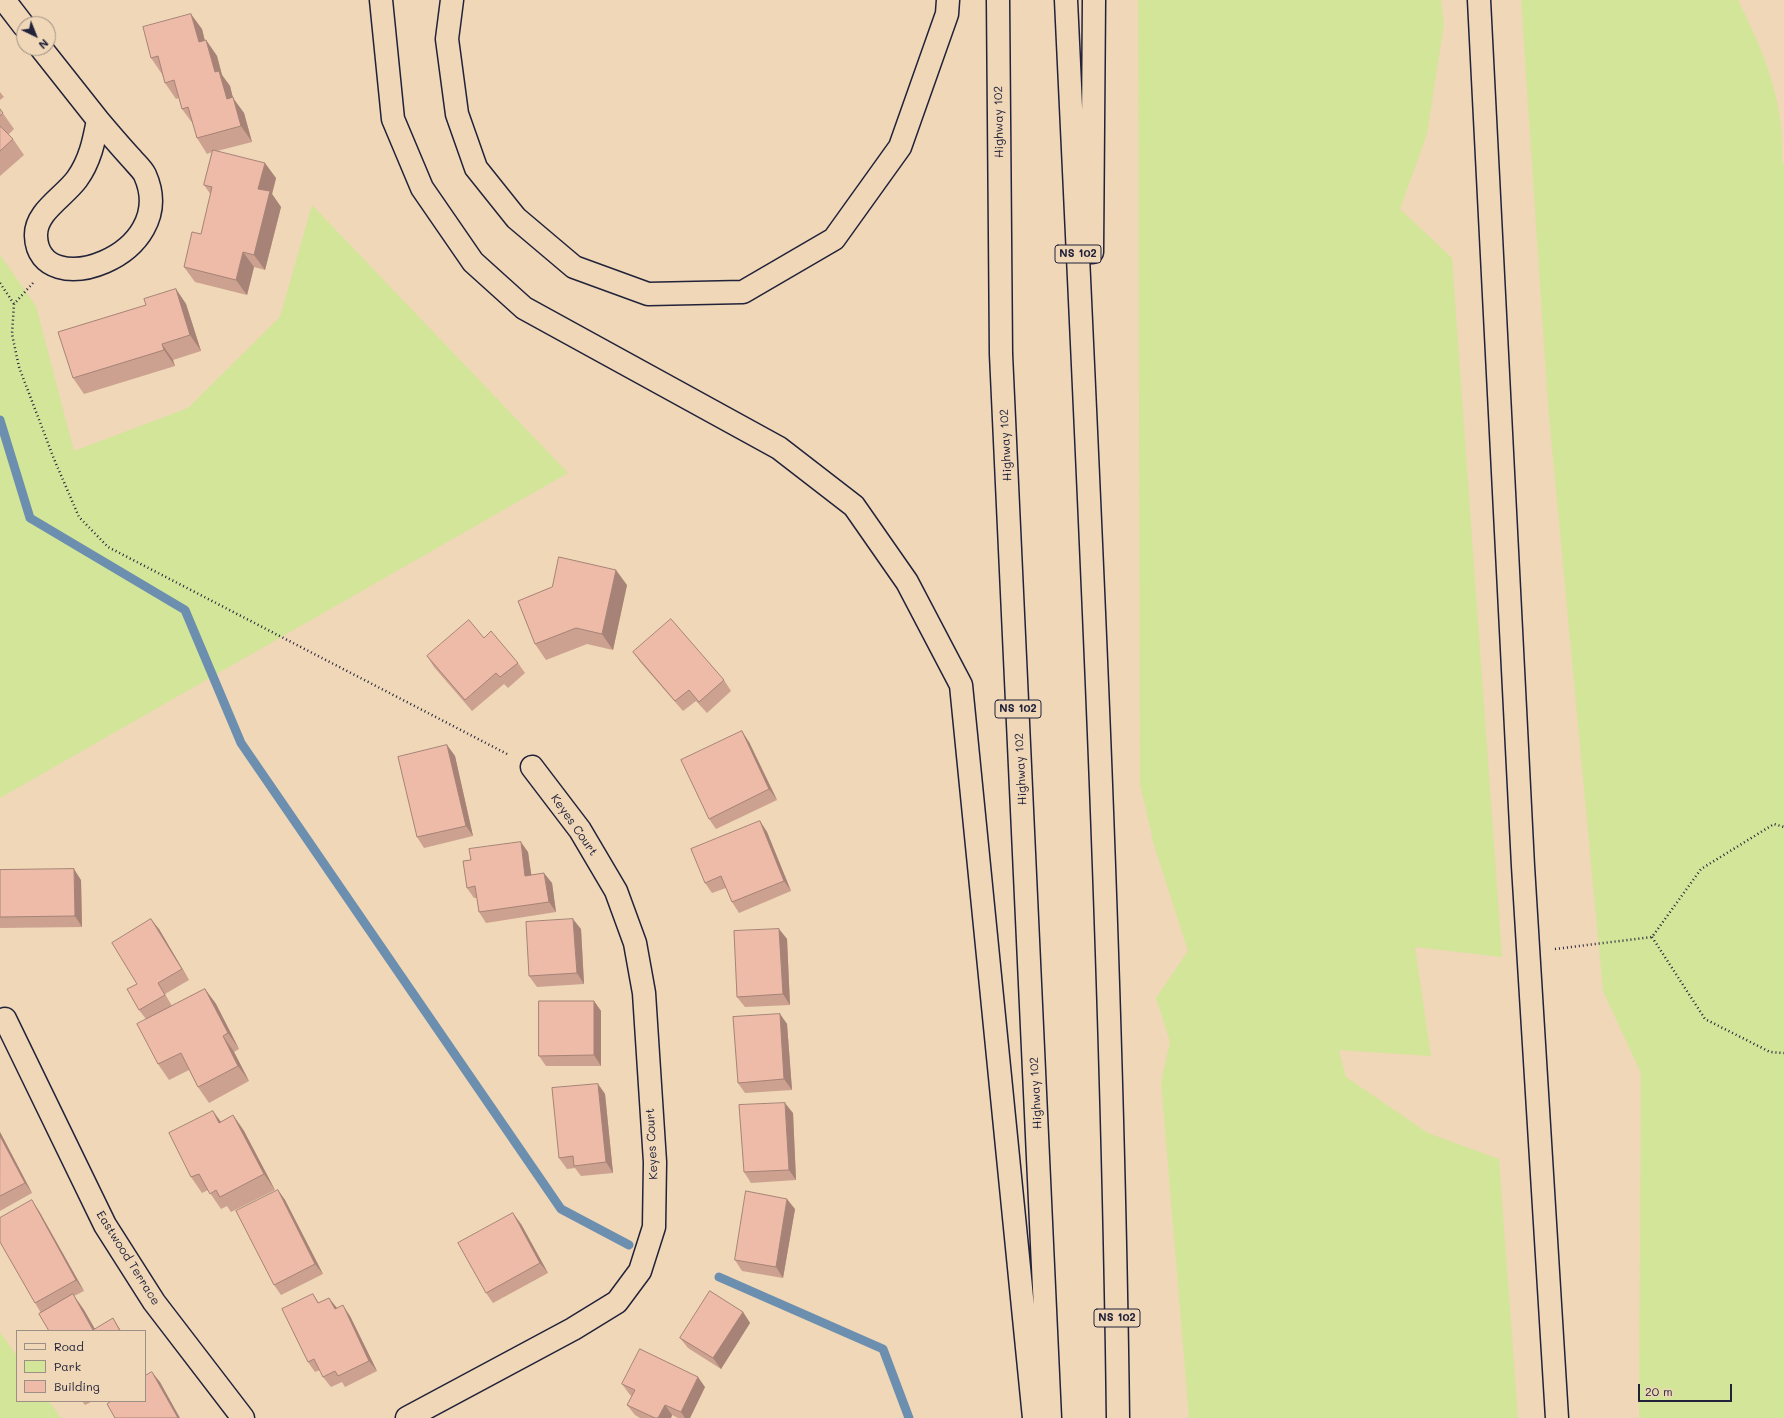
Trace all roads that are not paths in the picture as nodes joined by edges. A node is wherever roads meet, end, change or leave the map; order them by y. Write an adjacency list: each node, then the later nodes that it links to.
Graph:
1 (4, 0): 9 (main road)
2 (381, 0): 17 (main road)
3 (452, 0): 4 (main road)
4 (948, 0)
5 (998, 0): 18 (main road, Highway 102 / NS 102)
6 (1066, 0): 12 (main road, NS 102)
7 (1094, 0): 12 (main road)
8 (1479, 0): 20 (main road)
9 (16, 16)
10 (47, 56): 11 (main road)
11 (98, 120): 11 (main road)
12 (1090, 508): 19 (main road, NS 102)
13 (532, 767): 16 (main road, Keyes Court)
14 (6, 1019): 15 (main road, Eastwood Terrace)
15 (243, 1418)
16 (407, 1418)
17 (1034, 1418)
18 (1050, 1418)
19 (1118, 1418)
20 (1557, 1418)

